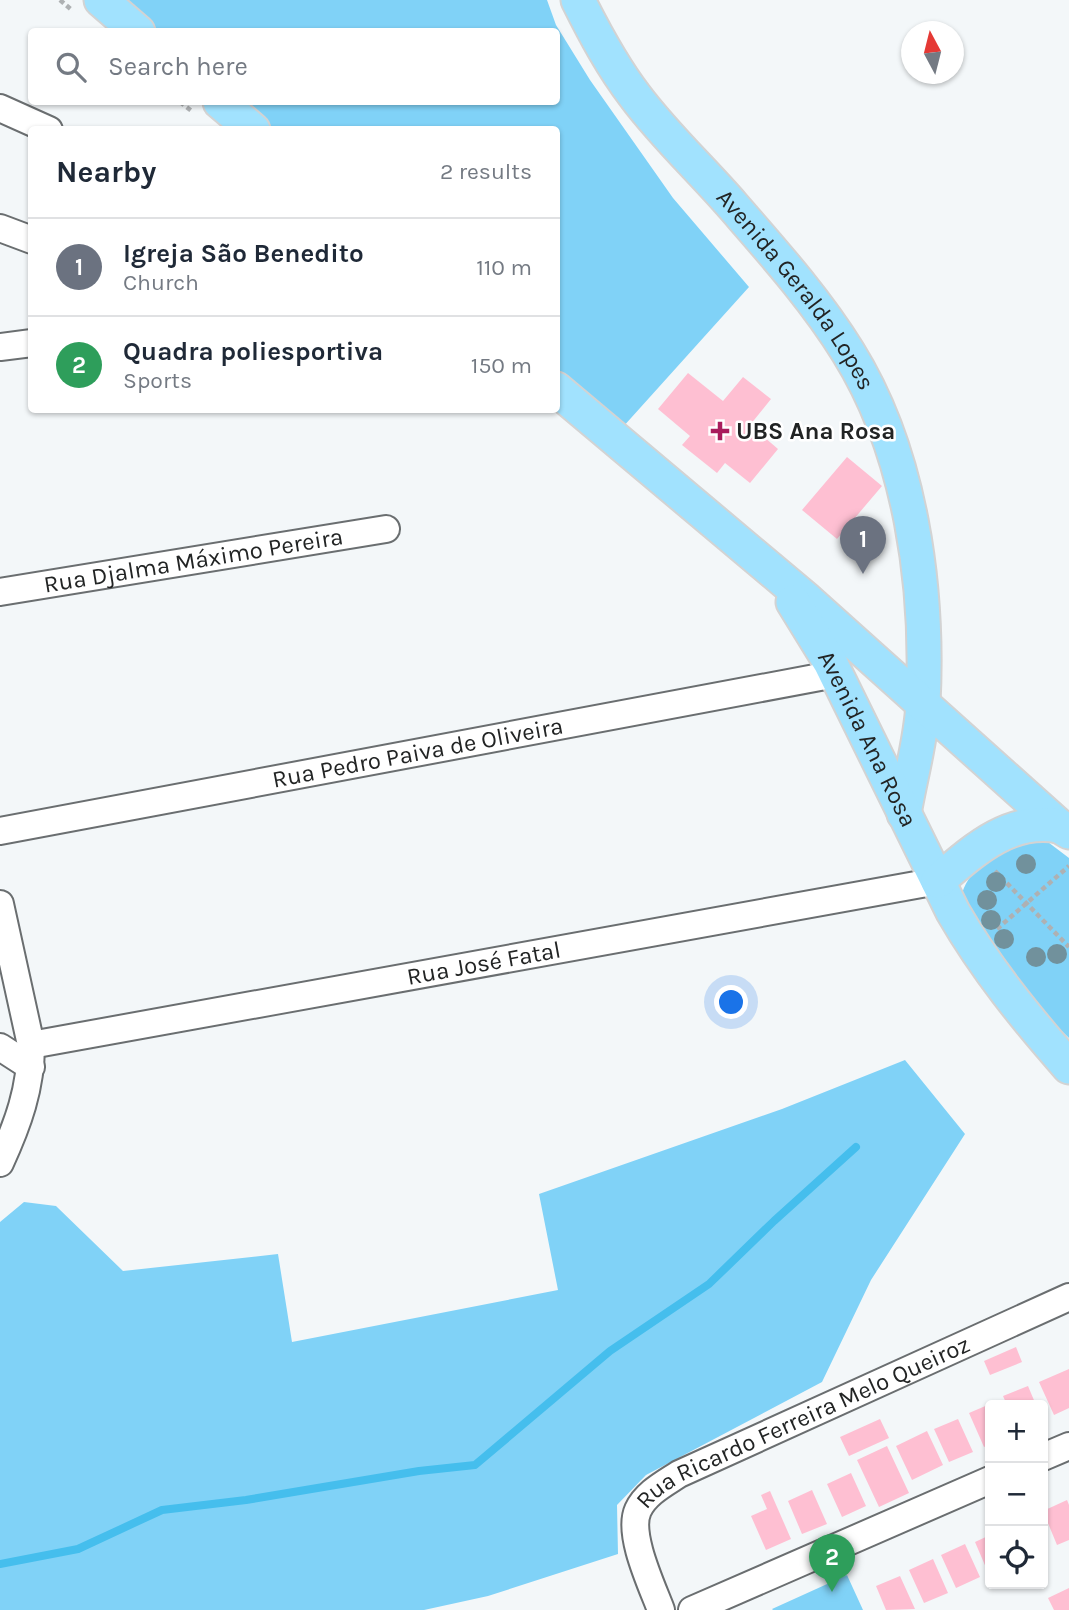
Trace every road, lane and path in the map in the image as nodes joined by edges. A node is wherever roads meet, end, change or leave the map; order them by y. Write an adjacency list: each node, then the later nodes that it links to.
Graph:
1 (101, 0): 3 (main road)
2 (578, 0): 17 (main road, Avenida Geralda Lopes)
3 (133, 28)
4 (224, 105): 7 (main road)
5 (0, 108): 6 (street)
6 (40, 126)
7 (248, 126)
8 (0, 228): 9 (street)
9 (28, 238)
10 (28, 344): 11 (street)
11 (0, 347)
12 (560, 395): 14 (main road, Avenida Ana Rosa)
13 (386, 529): 15 (street, Rua Djalma Máximo Pereira)
14 (772, 570): 16 (main road, Avenida Ana Rosa); 17 (main road, Avenida Ana Rosa)
15 (0, 592)
16 (836, 674): 18 (main road, Avenida Ana Rosa); 20 (street, Rua Pedro Paiva de Oliveira)
17 (923, 706): 18 (main road, Avenida Geralda Lopes); 19 (main road, Avenida Ana Rosa)
18 (904, 814): 23 (main road, Avenida Ana Rosa)
19 (1064, 828): 21 (main road)
20 (0, 831)
21 (975, 850): 23 (main road); 25 (path)
22 (1069, 866): 25 (path)
23 (938, 881): 27 (main road, Avenida Ana Rosa); 29 (street, Rua José Fatal)
24 (0, 904): 29 (street)
25 (1026, 904): 26 (path); 27 (path)
26 (1069, 947)
27 (975, 948): 30 (main road, Avenida Ana Rosa)
28 (0, 1047): 29 (street)
29 (31, 1056): 31 (street)
30 (1068, 1066)
31 (0, 1163)
32 (1069, 1297): 36 (street, Rua Ricardo Ferreira Melo Queiroz)
33 (1069, 1446): 34 (street)
34 (1048, 1455)
35 (985, 1482): 37 (street)
36 (661, 1610)
37 (692, 1610)

